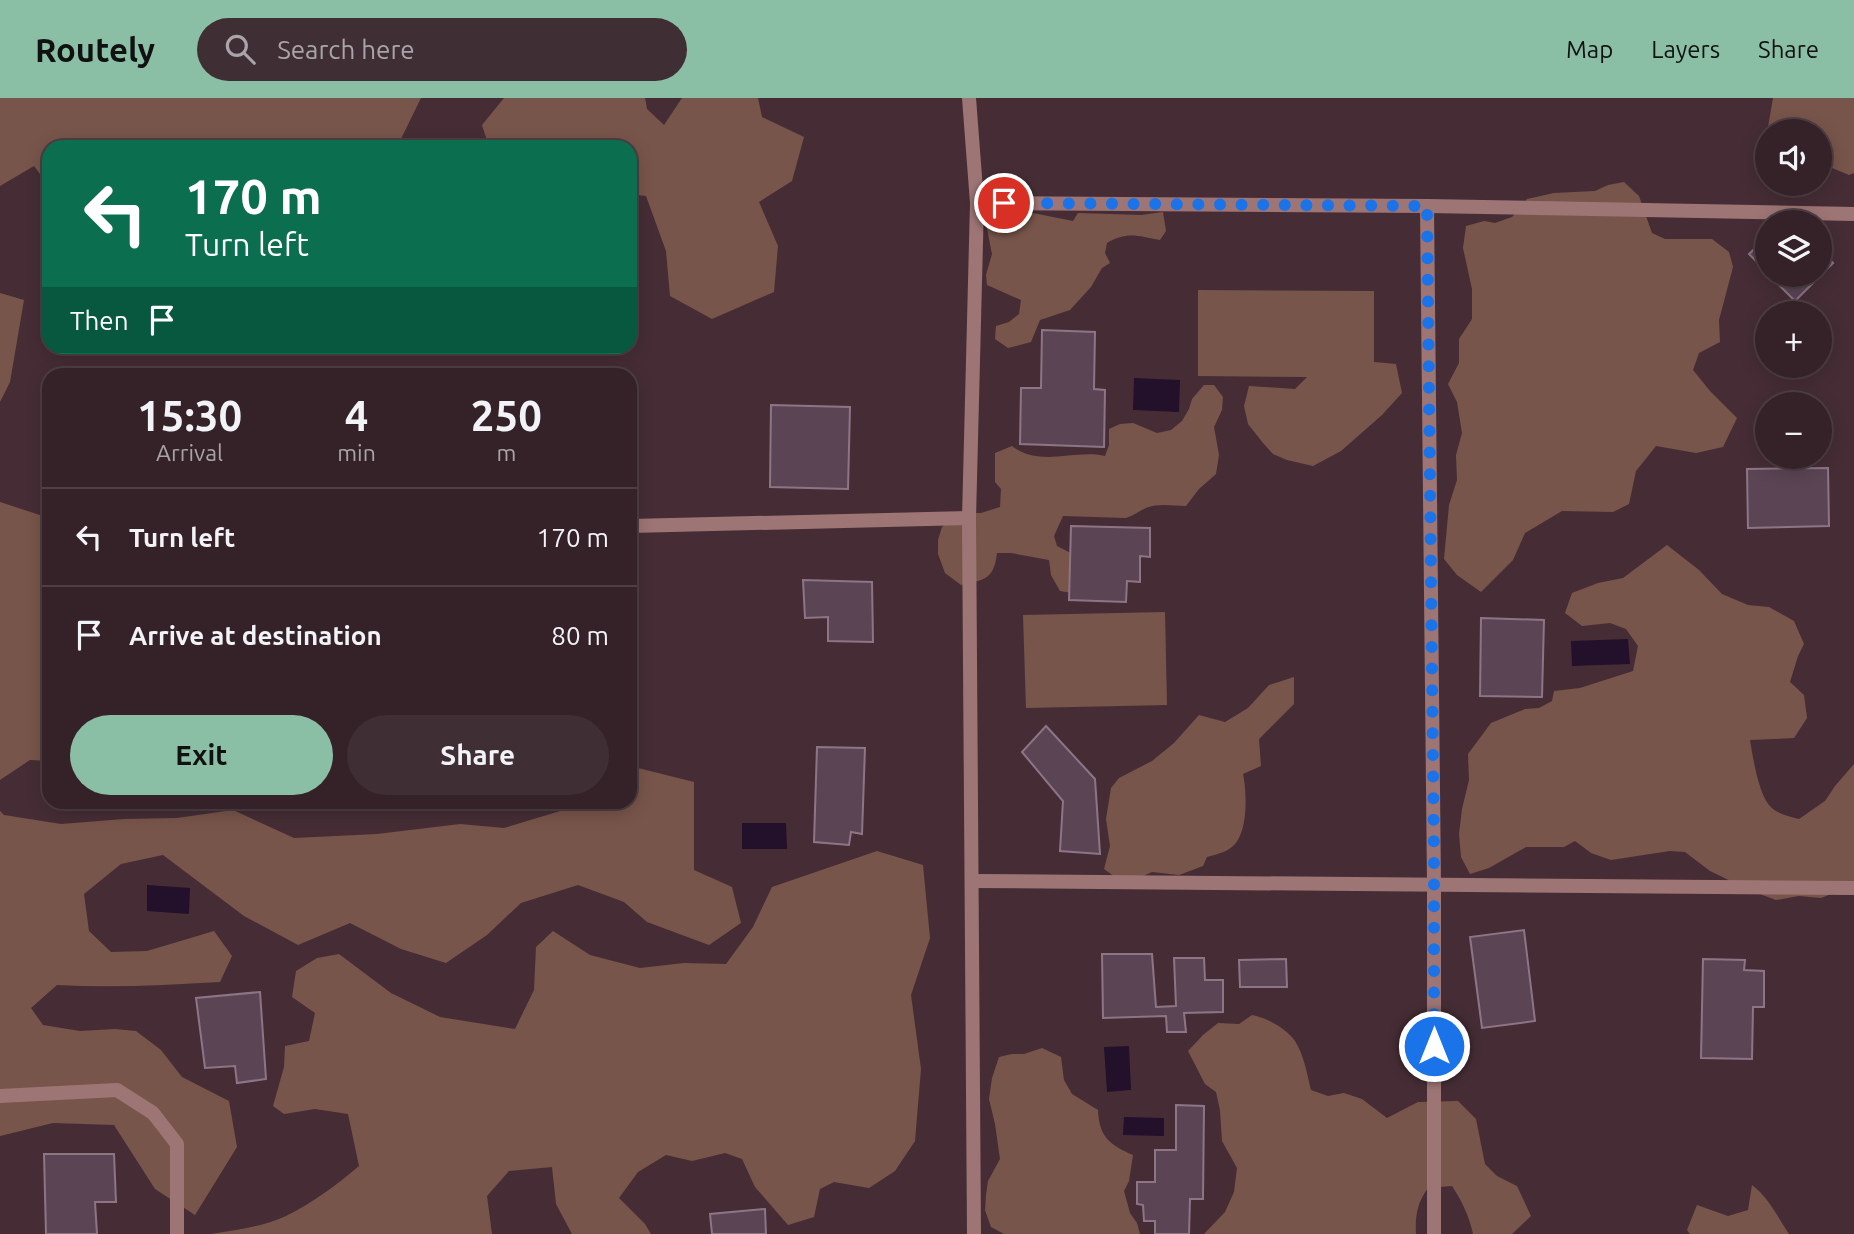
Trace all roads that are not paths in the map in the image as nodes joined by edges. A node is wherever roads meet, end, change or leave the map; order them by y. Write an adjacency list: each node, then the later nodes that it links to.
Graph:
1 (969, 98): 2 (street)
2 (977, 202): 3 (street); 5 (street)
3 (1427, 206): 4 (street); 8 (street)
4 (1854, 214)
5 (969, 518): 6 (street); 7 (street)
6 (637, 526)
7 (972, 881): 8 (street); 12 (street)
8 (1434, 885): 9 (street); 13 (street)
9 (1854, 888)
10 (0, 1096): 11 (street)
11 (177, 1234)
12 (974, 1234)
13 (1434, 1234)

